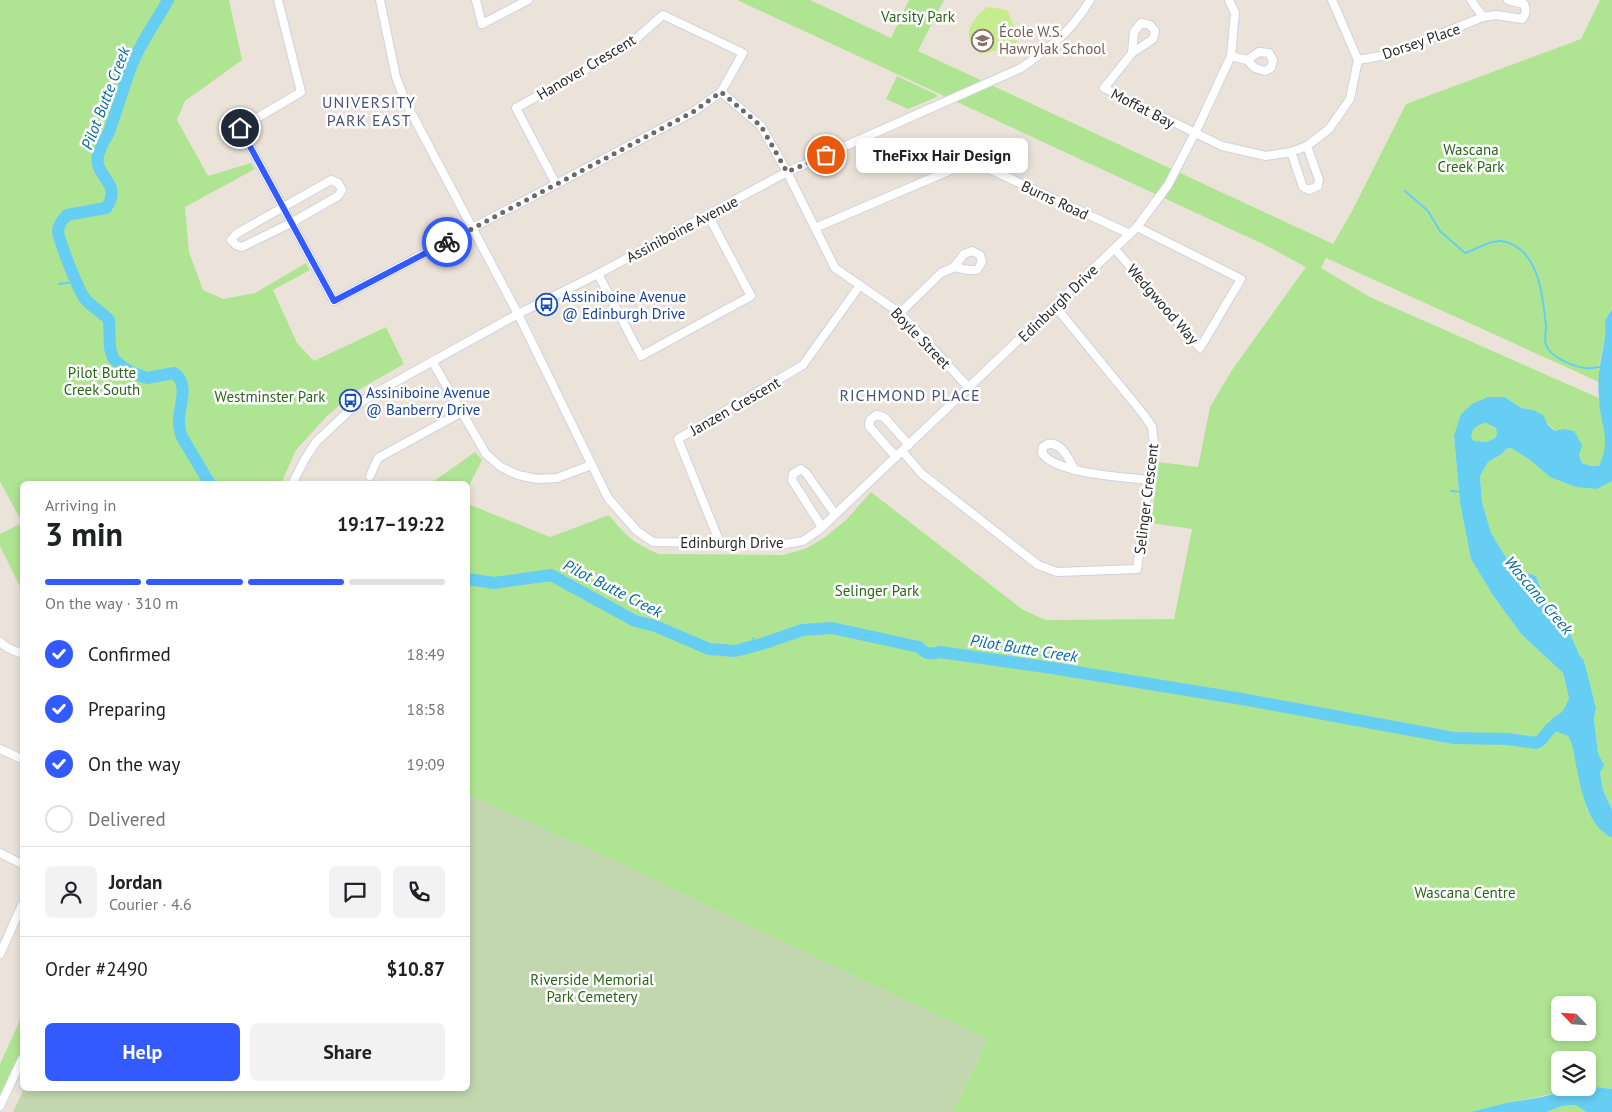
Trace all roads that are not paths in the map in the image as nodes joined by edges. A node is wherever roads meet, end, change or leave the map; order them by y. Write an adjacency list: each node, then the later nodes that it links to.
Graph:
1 (278, 0): 21 (street)
2 (380, 0): 26 (street, Edinburgh Drive)
3 (476, 0): 4 (street)
4 (528, 0)
5 (1090, 0): 19 (street, Assiniboine Avenue)
6 (1230, 0): 12 (street, Edinburgh Drive)
7 (1332, 0): 14 (street)
8 (1471, 0): 10 (street)
9 (1508, 0): 10 (street, Dorsey Place)
10 (1483, 17): 14 (street, Dorsey Place)
11 (1132, 53): 16 (street, Moffat Bay)
12 (1231, 56): 13 (street); 16 (street, Edinburgh Drive)
13 (1247, 60)
14 (1358, 60): 17 (street)
15 (721, 92): 19 (street, Boyle Street); 20 (street); 20 (street, Hanover Crescent)
16 (1194, 134): 18 (street); 25 (street, Edinburgh Drive)
17 (1307, 146): 18 (street); 18 (street)
18 (1291, 152)
19 (787, 172): 22 (street, Assiniboine Avenue); 24 (street, Boyle Street)
20 (556, 184): 26 (street)
21 (283, 207): 23 (street); 23 (street); 23 (street)
22 (708, 215): 30 (street, Assiniboine Avenue); 30 (street)
23 (291, 223): 26 (street)
24 (815, 228): 27 (street, Burns Road); 31 (street, Boyle Street)
25 (1137, 228): 27 (street, Edinburgh Drive); 28 (street, Wedgwood Way)
26 (472, 229): 34 (street, Edinburgh Drive)
27 (1130, 234): 28 (street, Edinburgh Drive)
28 (1115, 249): 32 (street, Edinburgh Drive)
29 (954, 267): 33 (street)
30 (598, 274): 34 (street, Assiniboine Avenue)
31 (860, 285): 33 (street, Boyle Street); 48 (street, Janzen Crescent)
32 (1055, 306): 36 (street, Edinburgh Drive); 44 (street, Selinger Crescent)
33 (900, 313): 36 (street, Boyle Street)
34 (518, 314): 35 (street, Assiniboine Avenue); 41 (street, Edinburgh Drive)
35 (432, 361): 37 (street); 45 (street, Assiniboine Avenue)
36 (969, 388): 38 (street, Edinburgh Drive)
37 (462, 412): 41 (street); 43 (street)
38 (909, 445): 39 (street, Edinburgh Drive); 40 (street)
39 (902, 451): 40 (street, Edinburgh Drive); 44 (street, Selinger Crescent)
40 (896, 457): 46 (street, Edinburgh Drive)
41 (592, 465): 48 (street, Edinburgh Drive)
42 (1075, 470): 44 (street)
43 (370, 476)
44 (1149, 480)
45 (294, 481)
46 (835, 514): 47 (street, Edinburgh Drive); 47 (street)
47 (822, 527): 48 (street, Edinburgh Drive)
48 (720, 543)
49 (0, 642): 50 (street)
50 (20, 653)
51 (0, 749): 52 (street)
52 (20, 758)
53 (0, 853): 54 (street)
54 (20, 863)
55 (20, 909): 56 (street)
56 (0, 954)
57 (20, 1062): 58 (street)
58 (0, 1106)

